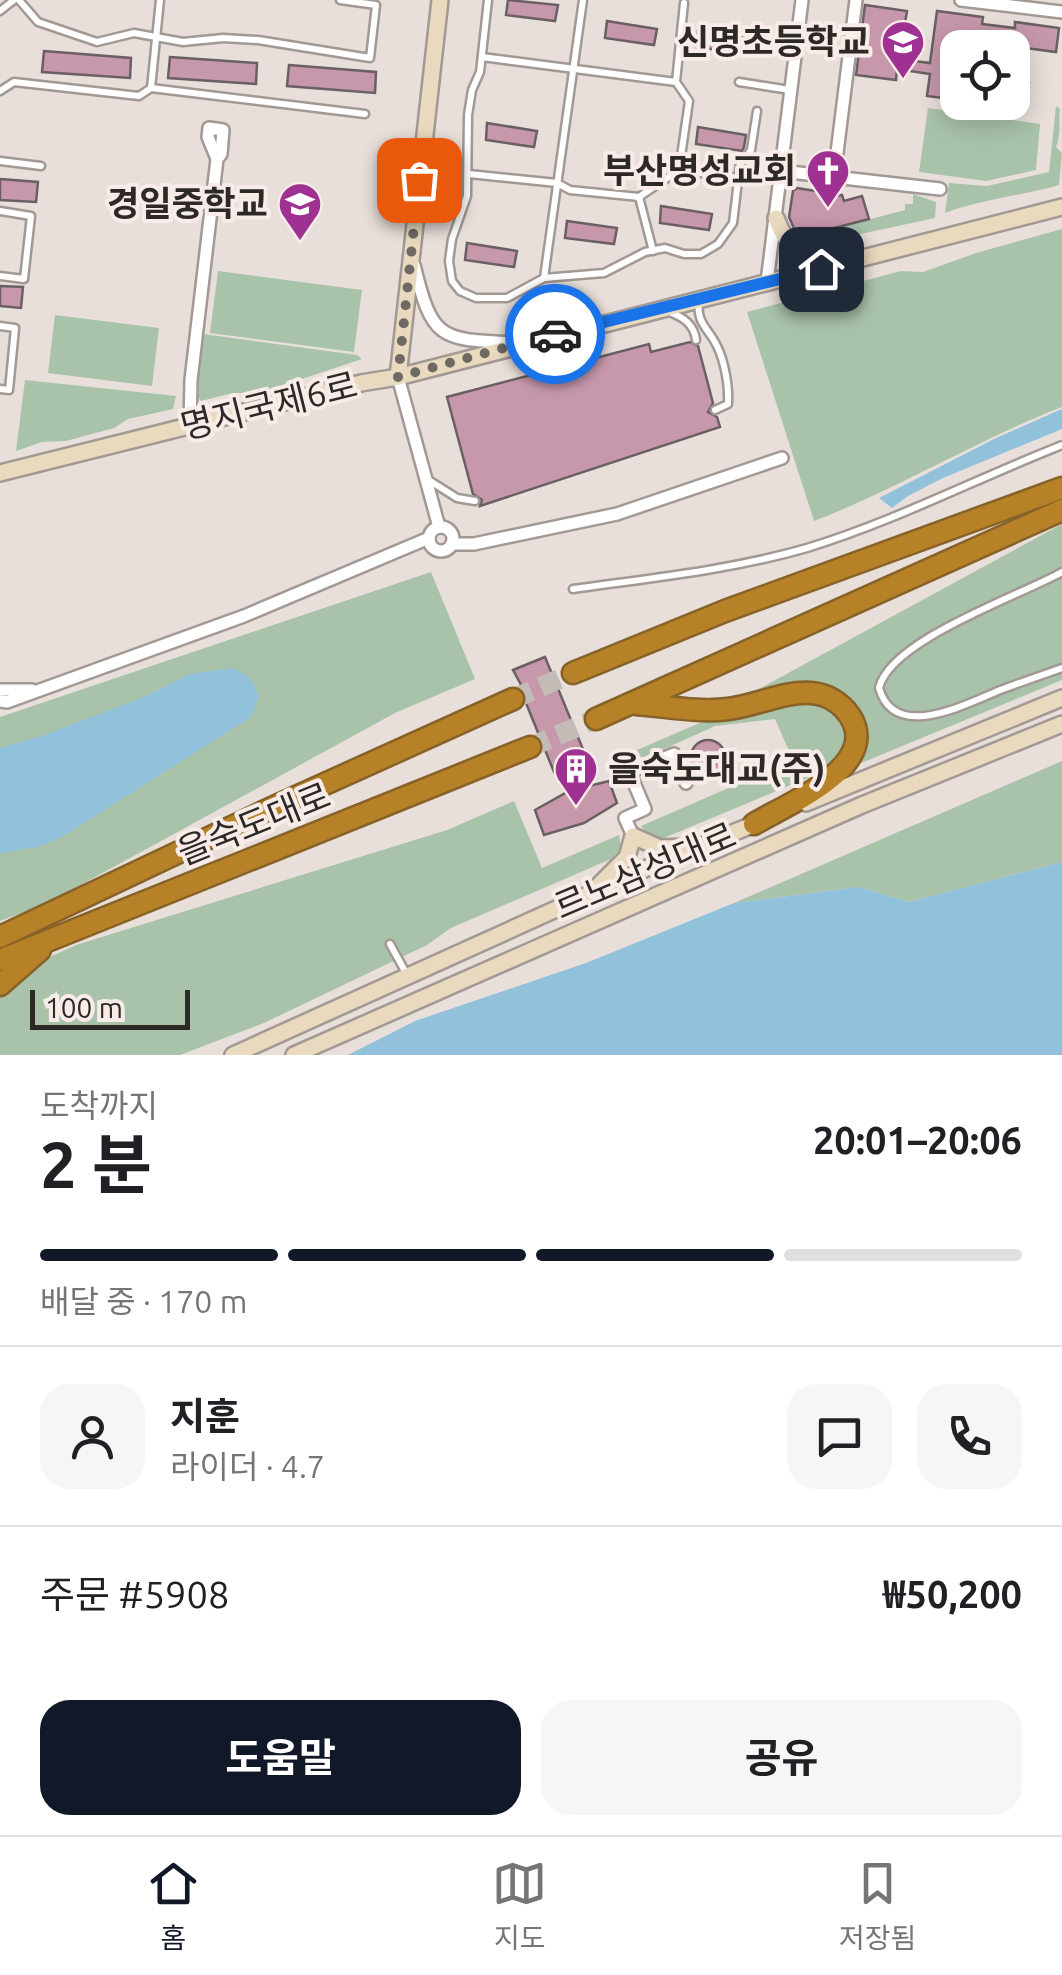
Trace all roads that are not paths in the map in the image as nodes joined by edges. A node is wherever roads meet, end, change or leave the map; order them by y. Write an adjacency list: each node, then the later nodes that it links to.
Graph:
1 (16, 0): 11 (lane); 13 (lane)
2 (160, 0): 13 (lane)
3 (340, 0): 13 (lane)
4 (440, 0): 38 (main road)
5 (488, 0): 14 (lane)
6 (582, 0): 15 (lane)
7 (802, 0): 19 (street)
8 (856, 0): 29 (street)
9 (961, 0): 12 (street)
10 (684, 3): 16 (lane)
11 (0, 11)
12 (1062, 12)
13 (156, 35): 18 (lane)
14 (482, 57): 15 (lane); 28 (lane)
15 (574, 69): 16 (lane); 31 (lane)
16 (676, 82): 26 (lane)
17 (739, 82): 19 (lane)
18 (151, 88): 20 (lane); 22 (lane)
19 (791, 90): 27 (street)
20 (0, 91)
21 (757, 111): 30 (lane)
22 (365, 114)
23 (217, 159): 51 (street)
24 (0, 161): 25 (lane)
25 (41, 166)
26 (679, 170): 30 (lane); 33 (lane)
27 (781, 171): 29 (street); 36 (street)
28 (468, 174): 31 (lane); 41 (lane)
29 (834, 177): 32 (street)
30 (738, 178): 37 (lane)
31 (557, 183): 33 (lane); 41 (lane)
32 (940, 188)
33 (639, 196): 37 (lane)
34 (1062, 207): 39 (main road, 명지국제6로)
35 (0, 211): 40 (lane)
36 (776, 218): 39 (main road); 42 (street)
37 (652, 250): 41 (lane)
38 (410, 252): 47 (street); 48 (main road)
39 (846, 263): 42 (main road, 명지국제6로)
40 (0, 276)
41 (544, 278)
42 (766, 282): 43 (main road, 명지국제6로)
43 (700, 298): 44 (main road, 명지국제6로); 50 (lane)
44 (658, 308): 46 (lane); 47 (main road, 명지국제6로)
45 (0, 326): 49 (lane)
46 (696, 340)
47 (522, 343): 48 (main road, 명지국제6로)
48 (398, 377): 51 (main road, 명지국제6로); 55 (street)
49 (0, 389)
50 (715, 410)
51 (190, 426): 54 (main road, 명지국제6로)
52 (1062, 445): 62 (lane)
53 (782, 458): 60 (street)
54 (0, 473)
55 (425, 478): 57 (lane); 59 (street)
56 (1062, 488): 64 (highway)
57 (475, 501)
58 (1062, 510): 70 (highway)
59 (434, 532): 60 (street); 60 (street); 66 (street)
60 (452, 544)
61 (1062, 572): 63 (lane)
62 (573, 589)
63 (1062, 668)
64 (574, 673)
65 (0, 688): 66 (street)
66 (37, 691): 69 (street)
67 (1062, 698): 75 (main road, 르노삼성대로)
68 (513, 699): 79 (highway, 을숙도대로)
69 (0, 701)
70 (629, 704): 71 (highway); 75 (highway)
71 (596, 718)
72 (1062, 724): 86 (main road, 르노삼성대로)
73 (530, 747): 80 (highway, 을숙도대로)
74 (686, 783): 76 (street)
75 (754, 824): 77 (main road, 르노삼성대로)
76 (633, 836): 77 (main road); 78 (main road)
77 (701, 846): 78 (main road, 르노삼성대로)
78 (588, 895): 83 (main road, 르노삼성대로)
79 (0, 934)
80 (55, 938): 82 (highway, 을숙도대로); 84 (highway)
81 (390, 944): 83 (lane)
82 (0, 960)
83 (408, 976): 85 (main road, 르노삼성대로)
84 (0, 985)
85 (232, 1055)
86 (294, 1055)

